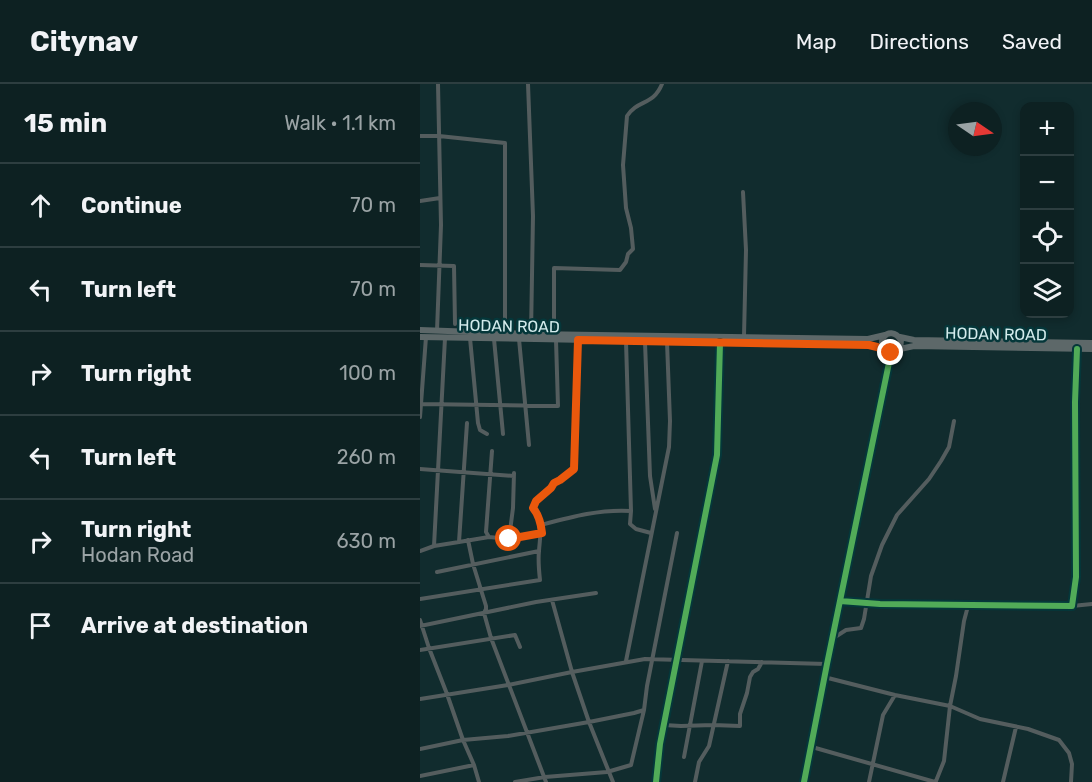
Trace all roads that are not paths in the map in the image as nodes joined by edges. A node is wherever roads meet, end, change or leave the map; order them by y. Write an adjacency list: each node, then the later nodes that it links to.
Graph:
1 (438, 84): 5 (street)
2 (528, 84): 15 (street)
3 (662, 84): 19 (street)
4 (420, 136): 5 (street)
5 (439, 136): 7 (street); 14 (street)
6 (743, 192): 17 (street)
7 (440, 198): 8 (street); 10 (street)
8 (420, 201)
9 (420, 266): 10 (street)
10 (439, 266): 11 (street); 13 (street)
11 (455, 324)
12 (420, 330): 13 (main road, HODAN ROAD)
13 (437, 331): 14 (main road, HODAN ROAD)
14 (505, 332): 15 (main road, HODAN ROAD)
15 (531, 334): 19 (main road, HODAN ROAD)
16 (885, 335): 17 (main road, HODAN ROAD); 20 (main road, HODAN ROAD); 34 (main road)
17 (744, 336): 19 (main road, HODAN ROAD)
18 (423, 337): 21 (main road, HODAN ROAD); 35 (street)
19 (555, 337): 24 (main road, HODAN ROAD); 25 (main road, HODAN ROAD); 39 (street)
20 (900, 337): 30 (main road, HODAN ROAD); 31 (main road)
21 (445, 338): 22 (main road, HODAN ROAD); 36 (street)
22 (470, 338): 23 (main road, HODAN ROAD); 37 (street)
23 (494, 339): 24 (main road, HODAN ROAD); 38 (street)
24 (519, 339): 39 (street)
25 (578, 340): 26 (main road, HODAN ROAD); 53 (street)
26 (626, 341): 27 (main road, HODAN ROAD); 51 (street)
27 (645, 342): 28 (main road, HODAN ROAD); 52 (street)
28 (667, 342): 29 (main road, HODAN ROAD); 52 (street)
29 (720, 343): 34 (main road, HODAN ROAD); 84 (street)
30 (1092, 343)
31 (900, 349): 32 (main road, HODAN ROAD); 34 (main road, HODAN ROAD)
32 (1077, 349): 33 (main road, HODAN ROAD); 74 (street)
33 (1092, 349)
34 (888, 351): 70 (street)
35 (421, 404): 36 (street); 40 (street)
36 (442, 404): 37 (street); 48 (street)
37 (476, 405): 38 (street); 43 (street)
38 (500, 405): 39 (street); 44 (street)
39 (525, 405): 45 (street)
40 (420, 417)
41 (954, 421): 71 (street)
42 (467, 423): 49 (street)
43 (488, 434)
44 (503, 434)
45 (529, 445)
46 (492, 451): 50 (street)
47 (420, 469): 48 (street)
48 (438, 470): 49 (street); 61 (street)
49 (464, 471): 50 (street); 60 (street)
50 (491, 474): 57 (street); 58 (street)
51 (631, 511): 53 (street); 55 (street)
52 (656, 512): 55 (street)
53 (541, 525): 54 (street)
54 (542, 533): 58 (street); 63 (street)
55 (651, 533): 85 (street)
56 (677, 533): 83 (street)
57 (489, 537): 58 (street); 59 (street)
58 (509, 539)
59 (468, 540): 60 (street); 64 (street)
60 (459, 542): 61 (street)
61 (435, 546): 62 (street)
62 (420, 551)
63 (539, 552): 64 (street); 66 (street)
64 (473, 564): 65 (street); 66 (street)
65 (437, 572)
66 (481, 589): 68 (street); 75 (street)
67 (596, 593): 69 (street)
68 (420, 599)
69 (552, 600): 75 (street); 90 (street)
70 (840, 601): 71 (street); 79 (street)
71 (866, 603): 73 (street); 79 (street)
72 (1092, 604): 74 (street)
73 (968, 606): 74 (street); 96 (street)
74 (1072, 606)
75 (484, 613): 77 (street); 78 (street)
76 (420, 620): 77 (street)
77 (421, 626): 81 (street)
78 (491, 639): 80 (street); 81 (street); 92 (street)
79 (832, 640): 89 (street)
80 (520, 647)
81 (429, 648): 82 (street); 93 (street)
82 (420, 650)
83 (652, 659): 84 (street); 85 (street); 97 (street)
84 (677, 659): 86 (street); 99 (street)
85 (626, 661): 90 (street)
86 (702, 661): 87 (street); 100 (street)
87 (728, 661): 88 (street); 101 (street)
88 (762, 662): 89 (street); 101 (street)
89 (827, 664): 91 (street)
90 (572, 672): 92 (street); 98 (street)
91 (824, 677): 94 (street); 105 (street)
92 (508, 685): 93 (street); 103 (street)
93 (447, 694): 95 (street); 104 (street)
94 (895, 695): 96 (street); 108 (street)
95 (420, 699)
96 (950, 706): 102 (street); 120 (street)
97 (644, 710): 98 (street); 110 (street)
98 (589, 722): 103 (street); 110 (street)
99 (664, 724): 100 (street); 116 (street)
100 (689, 725): 101 (street); 107 (street)
101 (713, 725): 117 (street)
102 (1016, 727): 121 (street); 122 (street)
103 (526, 733): 104 (street); 112 (street)
104 (463, 740): 106 (street); 109 (street)
105 (812, 747): 108 (street); 118 (street)
106 (420, 749)
107 (684, 758)
108 (872, 764): 119 (street); 120 (street)
109 (474, 765): 111 (street); 113 (street)
110 (609, 772): 112 (street); 115 (street)
111 (420, 776)
112 (545, 780): 114 (street)
113 (479, 782)
114 (515, 782)
115 (613, 782)
116 (656, 782)
117 (695, 782)
118 (804, 782)
119 (869, 782)
120 (935, 782)
121 (1003, 782)
122 (1071, 782)

